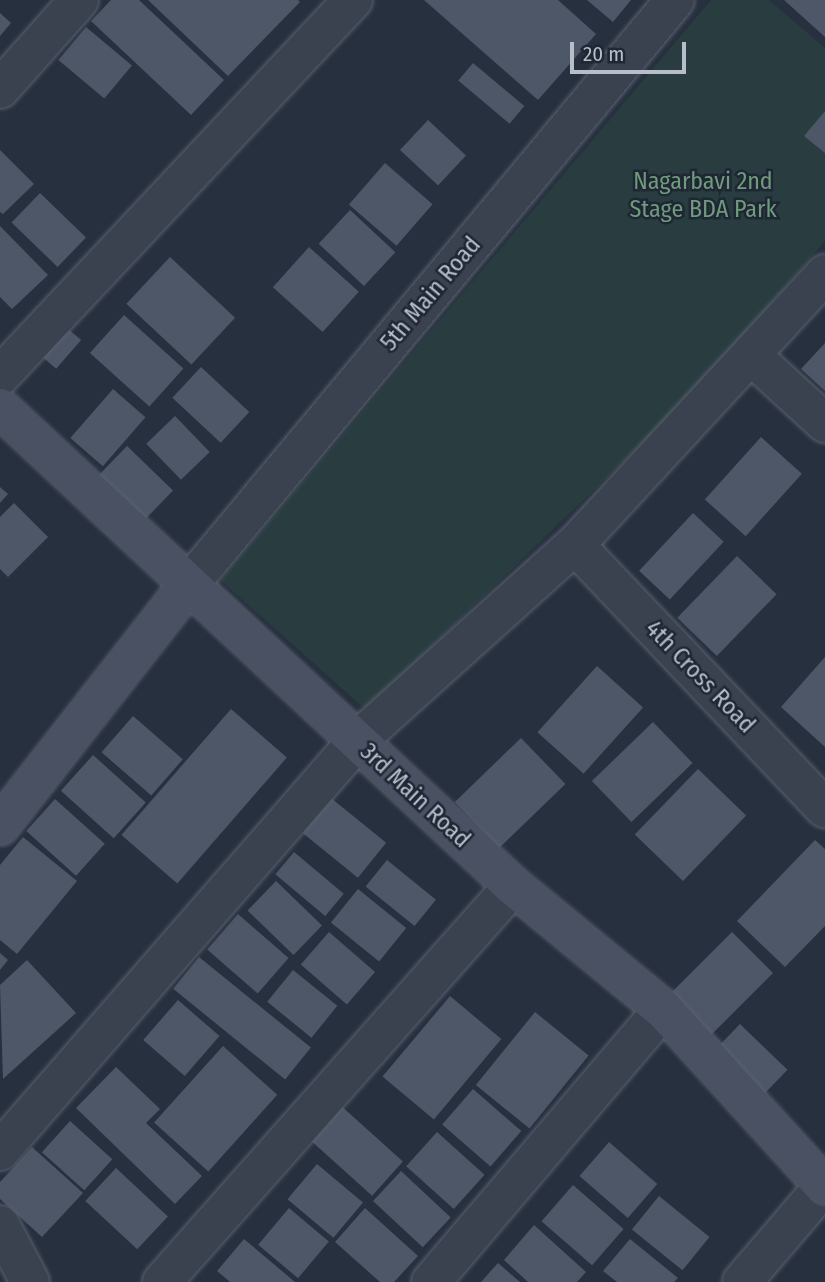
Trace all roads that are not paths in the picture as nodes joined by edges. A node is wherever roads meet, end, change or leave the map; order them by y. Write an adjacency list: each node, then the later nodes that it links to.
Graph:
1 (79, 0): 4 (street)
2 (353, 0): 7 (street)
3 (676, 0): 11 (street, 5th Main Road)
4 (0, 89)
5 (825, 274): 6 (street)
6 (753, 357): 9 (street); 10 (street)
7 (0, 376)
8 (0, 408): 11 (street, 3rd Main Road)
9 (825, 423)
10 (575, 545): 12 (street); 13 (street, 4th Cross Road)
11 (187, 587): 12 (street, 3rd Main Road); 14 (street)
12 (357, 741): 15 (street, 3rd Main Road); 17 (street)
13 (825, 808)
14 (0, 826)
15 (513, 887): 16 (street, 3rd Main Road); 21 (street)
16 (663, 1009): 18 (street, 3rd Main Road); 22 (street)
17 (0, 1151)
18 (824, 1186): 23 (street)
19 (0, 1225): 20 (street)
20 (30, 1282)
21 (162, 1282)
22 (431, 1282)
23 (743, 1282)

